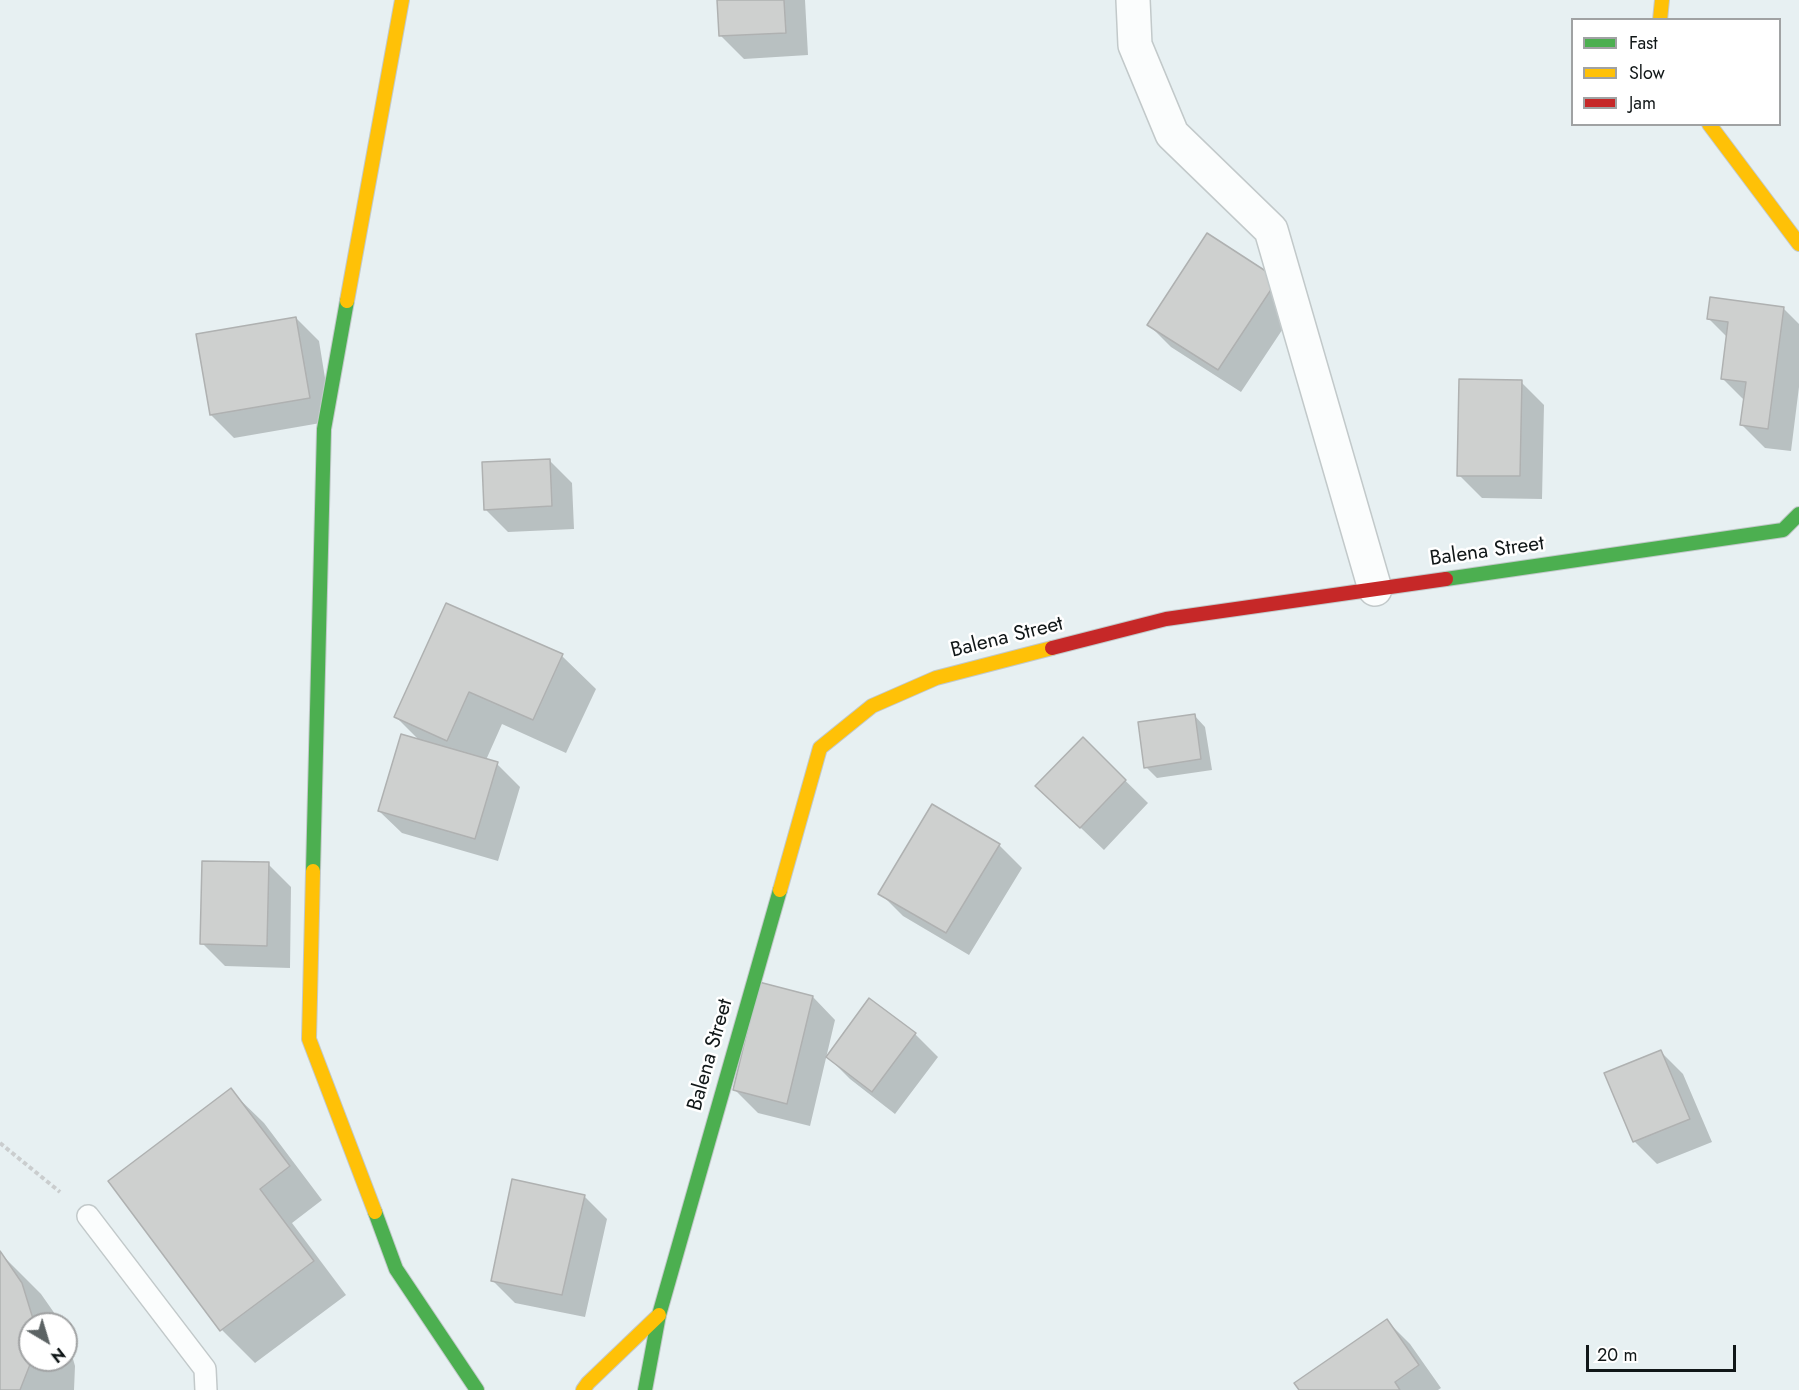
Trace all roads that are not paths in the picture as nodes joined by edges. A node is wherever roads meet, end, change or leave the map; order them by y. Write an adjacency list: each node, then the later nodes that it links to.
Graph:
1 (402, 0): 12 (main road)
2 (1133, 0): 8 (street)
3 (1662, 0): 4 (main road)
4 (1660, 18)
5 (1710, 126): 6 (main road)
6 (1799, 244)
7 (1799, 514): 8 (main road, Balena Street)
8 (1375, 589): 10 (main road, Balena Street)
9 (88, 1216): 11 (lane)
10 (659, 1315): 13 (main road); 14 (main road, Balena Street)
11 (206, 1390)
12 (477, 1390)
13 (583, 1390)
14 (645, 1390)

